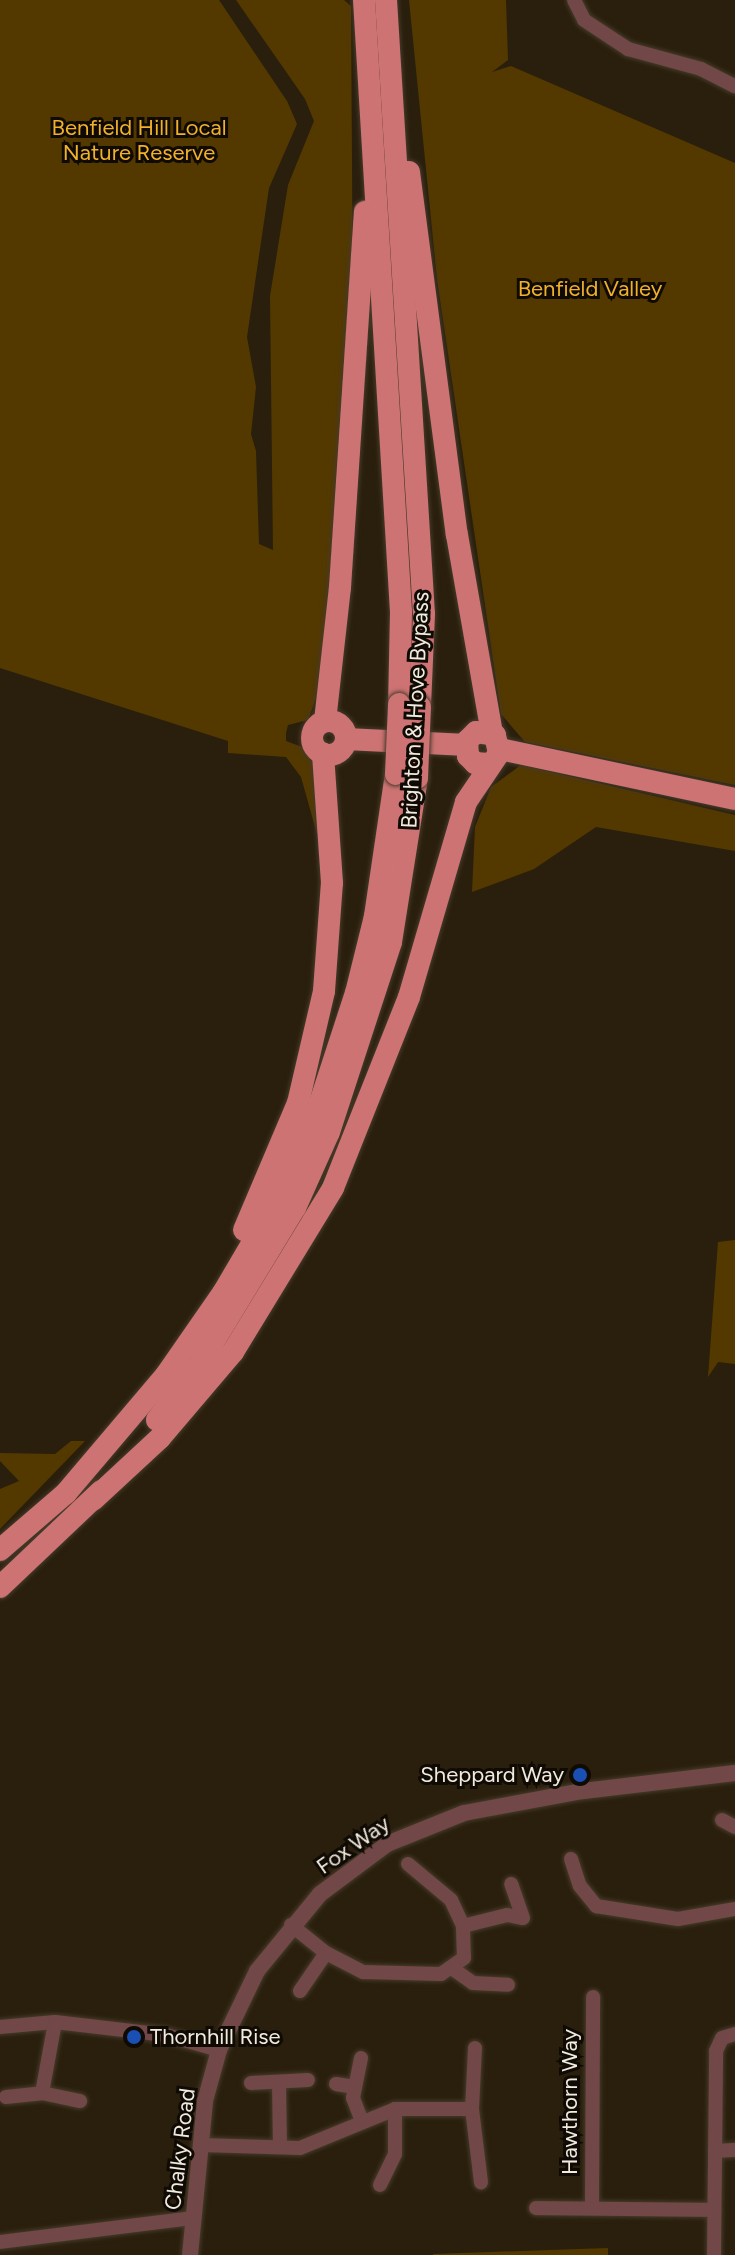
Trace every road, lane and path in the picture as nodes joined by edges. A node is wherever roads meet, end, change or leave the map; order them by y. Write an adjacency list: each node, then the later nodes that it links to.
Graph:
1 (364, 0): 6 (highway, Brighton & Hove Bypass)
2 (386, 0): 4 (highway, Brighton & Hove Bypass)
3 (574, 0): 5 (street)
4 (389, 37): 7 (highway, Brighton & Hove Bypass); 10 (highway)
5 (735, 86)
6 (371, 114): 7 (highway, Brighton & Hove Bypass); 8 (highway)
7 (409, 706): 12 (highway, Brighton & Hove Bypass, bridge)
8 (325, 721): 9 (highway); 11 (highway)
9 (347, 739): 10 (highway); 11 (highway)
10 (494, 749): 13 (highway); 15 (highway)
11 (323, 753): 14 (highway)
12 (406, 776): 14 (highway, Brighton & Hove Bypass); 15 (highway, Brighton & Hove Bypass)
13 (735, 799)
14 (166, 1375): 16 (highway, Brighton & Hove Bypass)
15 (93, 1500): 17 (highway, Brighton & Hove Bypass)
16 (0, 1550)
17 (0, 1587)
18 (735, 1773): 23 (street, Fox Way)
19 (571, 1859): 22 (street)
20 (408, 1864): 24 (street)
21 (511, 1884): 24 (street)
22 (735, 1909)
23 (291, 1925): 25 (street); 34 (street, Fox Way)
24 (463, 1926): 26 (street)
25 (326, 1953): 26 (street); 28 (street)
26 (453, 1969): 27 (street)
27 (508, 1985)
28 (300, 1991)
29 (593, 1997): 54 (street, Hawthorn Way)
30 (55, 2022): 31 (street); 34 (street); 41 (street)
31 (0, 2027)
32 (735, 2034): 50 (street)
33 (475, 2048): 45 (street)
34 (219, 2050): 47 (street, Chalky Road)
35 (361, 2058): 40 (street)
36 (308, 2080): 38 (street)
37 (251, 2083): 38 (street)
38 (279, 2083): 48 (street)
39 (336, 2084): 40 (street)
40 (355, 2087): 46 (street)
41 (42, 2093): 42 (street); 43 (street)
42 (6, 2097)
43 (80, 2101)
44 (395, 2109): 45 (street); 46 (street); 52 (street)
45 (472, 2109): 51 (street)
46 (362, 2122): 48 (street)
47 (201, 2145): 48 (street); 56 (street, Chalky Road)
48 (280, 2147)
49 (735, 2150): 50 (street)
50 (715, 2151): 55 (street)
51 (481, 2182)
52 (380, 2185)
53 (536, 2208): 54 (street)
54 (592, 2208): 55 (street)
55 (714, 2210): 59 (street)
56 (193, 2218): 57 (street); 58 (street, Chalky Road)
57 (0, 2242)
58 (190, 2255)
59 (714, 2255)

